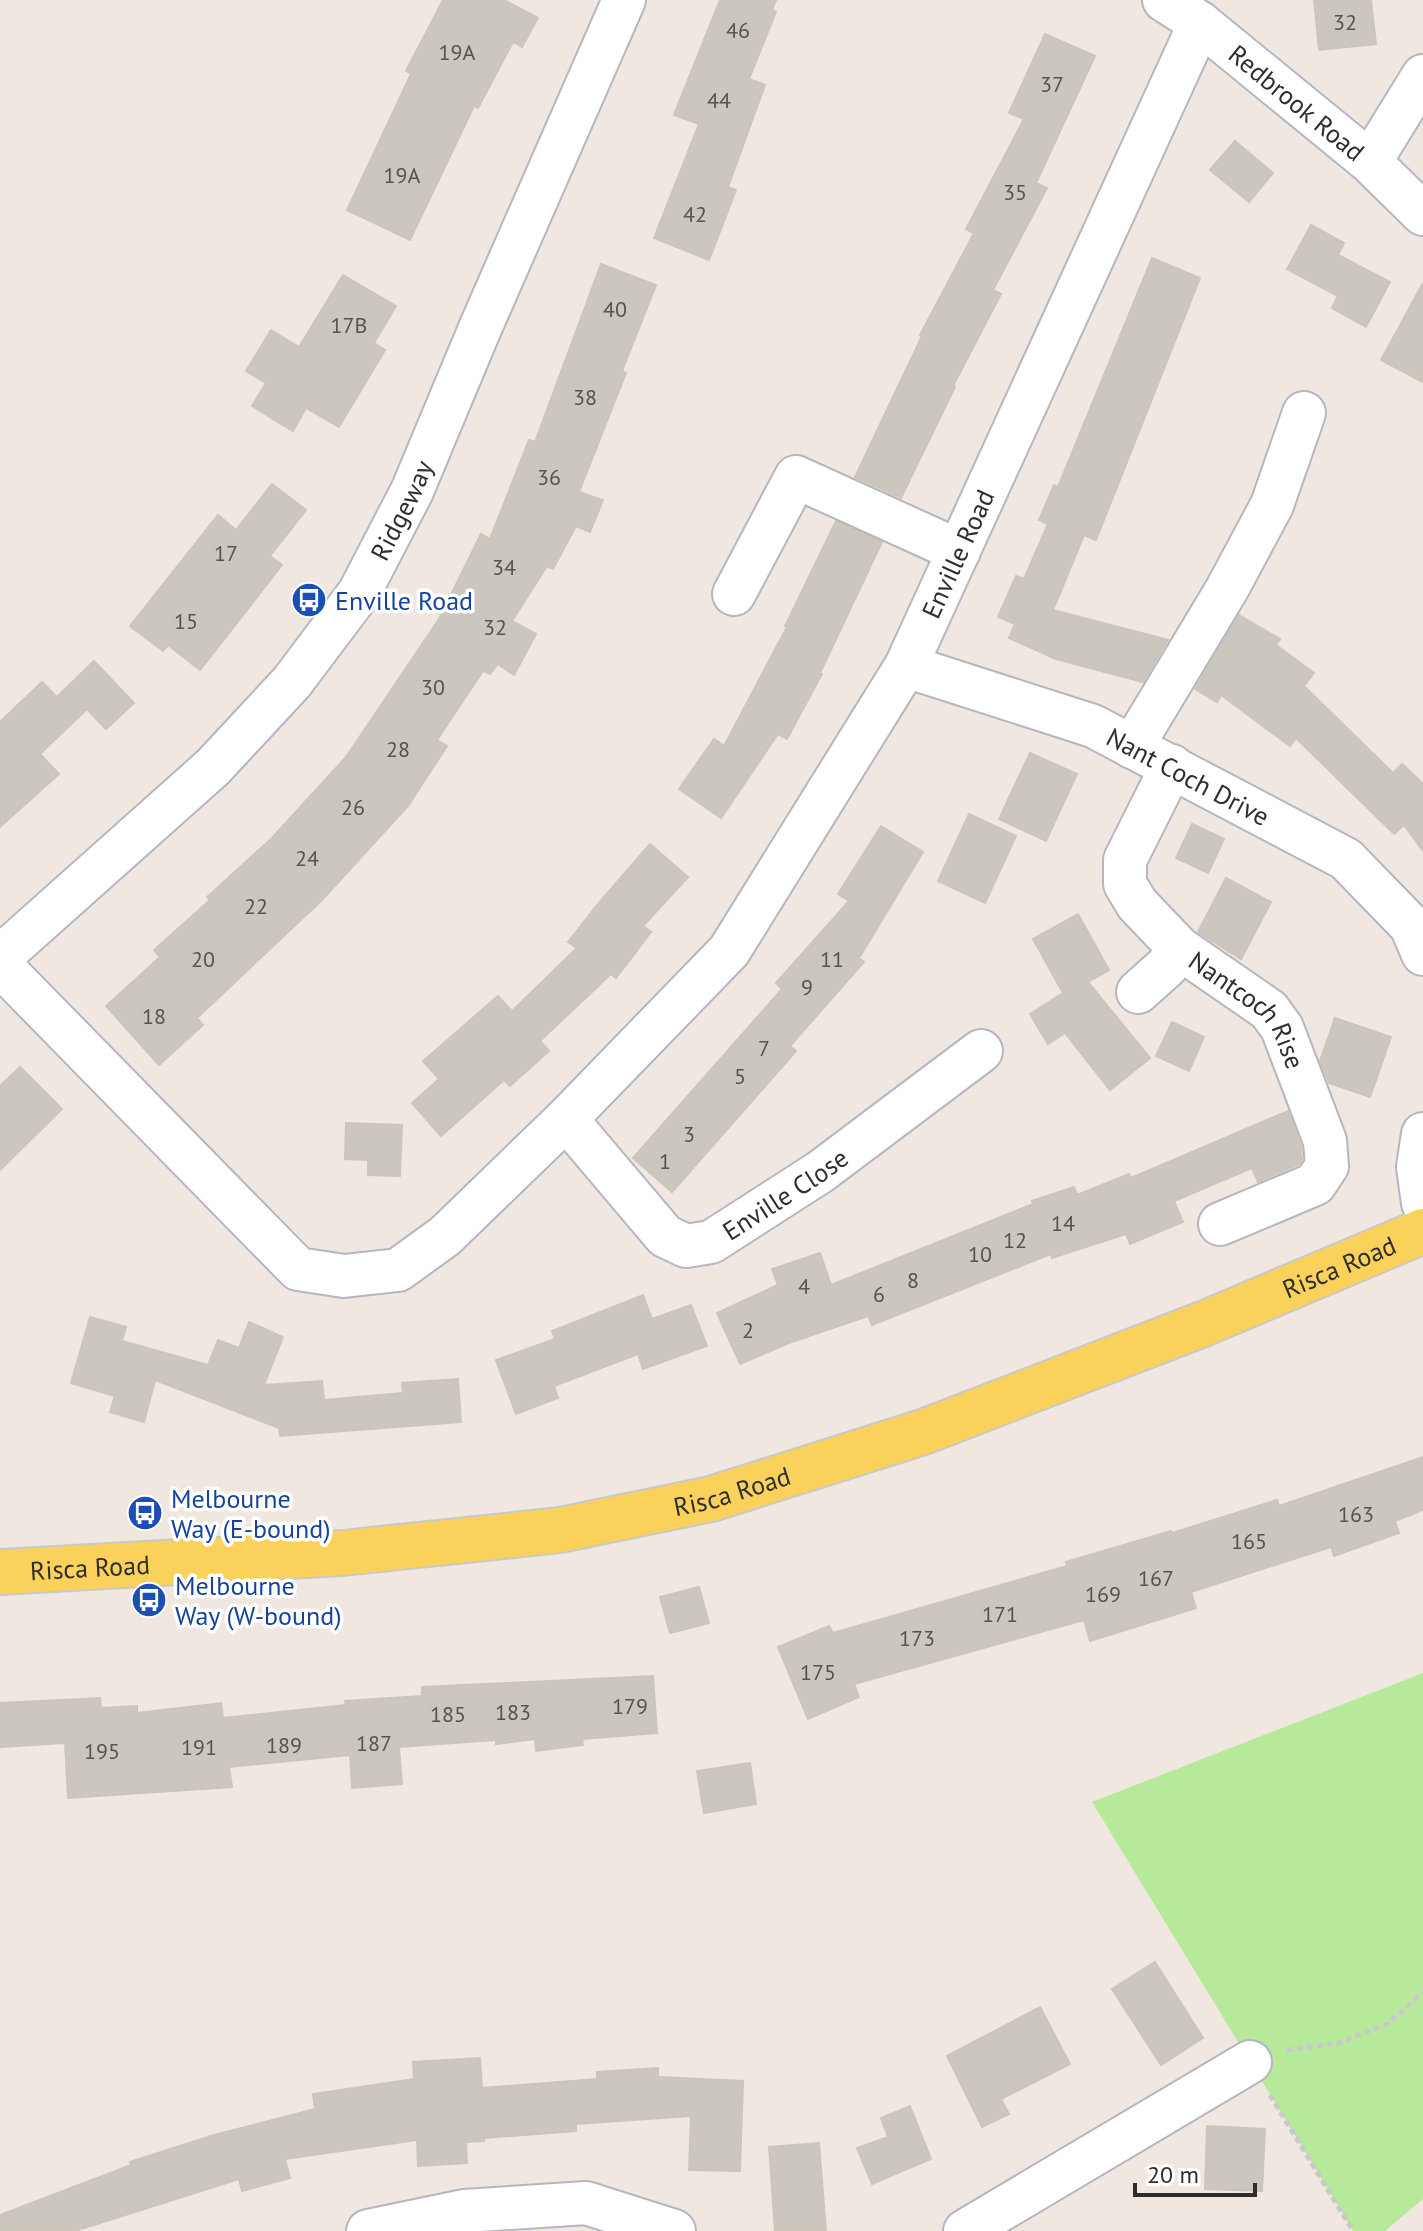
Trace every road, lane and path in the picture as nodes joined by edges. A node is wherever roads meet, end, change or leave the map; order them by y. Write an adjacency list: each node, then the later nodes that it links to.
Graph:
1 (624, 0): 15 (street, Ridgeway)
2 (1164, 0): 3 (street, Redbrook Road)
3 (1200, 23): 5 (street, Redbrook Road); 8 (street, Enville Road)
4 (1423, 76): 5 (street)
5 (1370, 162): 6 (street, Redbrook Road)
6 (1423, 214)
7 (1304, 413): 11 (street)
8 (959, 551): 9 (street); 10 (street, Enville Road)
9 (734, 594)
10 (906, 666): 11 (street, Nant Coch Drive); 19 (street, Enville Road)
11 (1132, 747): 12 (street, Nant Coch Drive)
12 (1172, 766): 13 (street, Nantcoch Rise); 14 (street, Nant Coch Drive)
13 (1179, 948): 17 (street); 22 (street, Nantcoch Rise)
14 (1423, 954)
15 (0, 957)
16 (0, 965): 19 (street, Enville Road)
17 (1138, 992)
18 (981, 1051): 19 (street, Enville Close)
19 (566, 1119)
20 (1423, 1134): 21 (street)
21 (1423, 1203)
22 (1220, 1224)
23 (1423, 1231): 24 (main road, Risca Road)
24 (0, 1572)
25 (1423, 1993): 26 (path)
26 (1250, 2062): 29 (street); 30 (path)
27 (368, 2231): 28 (street)
28 (674, 2231)
29 (965, 2231)
30 (1353, 2231)

